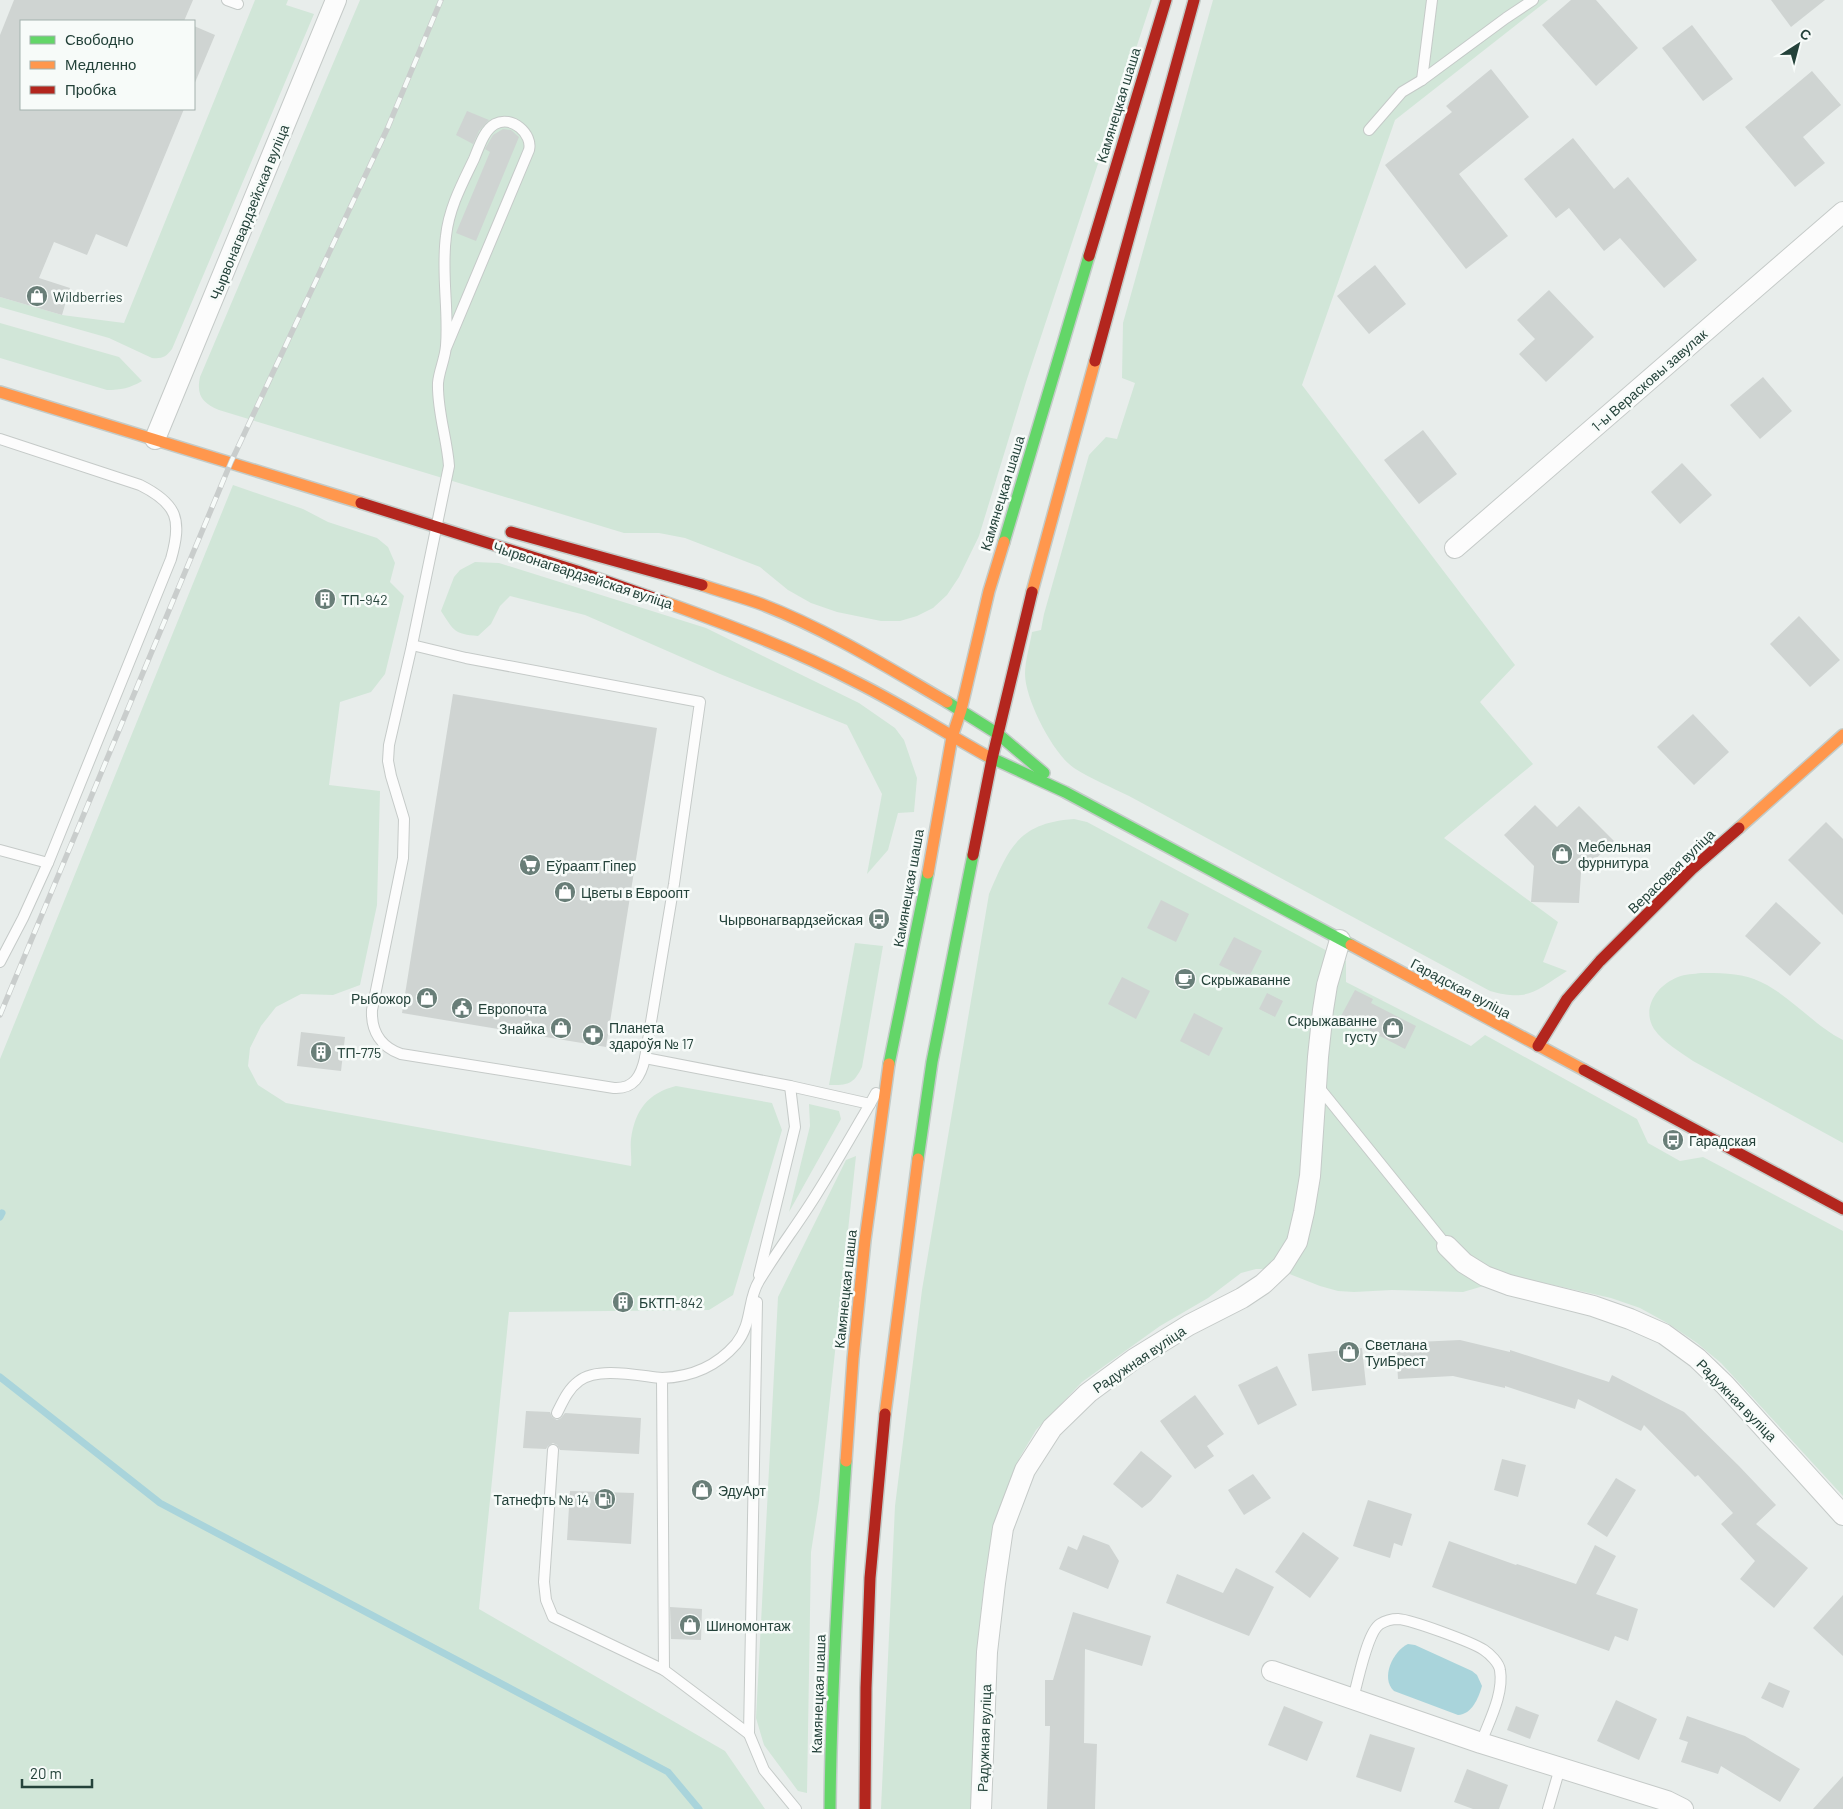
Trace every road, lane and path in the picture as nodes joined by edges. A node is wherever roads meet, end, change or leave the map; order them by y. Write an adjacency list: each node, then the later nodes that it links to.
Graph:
1 (227, 0): 7 (lane)
2 (336, 0): 13 (street, Чырвонагвардзейская вуліца)
3 (1166, 0): 19 (main road, Камянецкая шаша)
4 (1194, 0): 20 (main road)
5 (1432, 0): 8 (lane)
6 (1533, 0): 8 (lane)
7 (238, 4)
8 (1422, 80): 9 (lane)
9 (1369, 130)
10 (1843, 212): 17 (street, 1-ы Верасковы завулак)
11 (446, 348): 11 (lane); 15 (lane)
12 (0, 392): 13 (main road, Чырвонагвардзейская вуліца)
13 (159, 428): 15 (main road, Чырвонагвардзейская вуліца)
14 (0, 439): 26 (lane)
15 (436, 528): 18 (lane); 22 (main road, Чырвонагвардзейская вуліца)
16 (497, 528): 19 (main road, Чырвонагвардзейская вуліца)
17 (1455, 548)
18 (412, 645): 30 (lane); 30 (lane)
19 (961, 710): 20 (main road, Чырвонагвардзейская вуліца); 22 (main road, Камянецкая шаша)
20 (998, 734): 23 (main road); 24 (main road, Гарадская вуліца)
21 (1843, 735): 29 (main road, Верасовая вуліца)
22 (952, 737): 23 (main road, Чырвонагвардзейская вуліца); 31 (main road, Камянецкая шаша)
23 (992, 759): 24 (main road, Гарадская вуліца); 50 (main road)
24 (1065, 792): 27 (main road, Гарадская вуліца)
25 (0, 850): 26 (lane)
26 (48, 862): 28 (lane)
27 (1340, 940): 29 (main road, Гарадская вуліца); 32 (street, Радужная вуліца)
28 (0, 962)
29 (1538, 1046): 35 (main road, Гарадская вуліца)
30 (645, 1058): 33 (lane)
31 (888, 1067): 34 (lane); 49 (main road, Камянецкая шаша)
32 (1317, 1084): 36 (lane); 51 (street, Радужная вуліца)
33 (790, 1086): 34 (lane); 37 (lane)
34 (870, 1104): 37 (lane)
35 (1843, 1210)
36 (1447, 1246): 41 (street, Радужная вуліца)
37 (757, 1283): 38 (lane); 45 (lane)
38 (662, 1378): 39 (lane); 42 (lane)
39 (557, 1413)
40 (553, 1450): 42 (lane)
41 (1843, 1515)
42 (664, 1670): 45 (lane)
43 (1272, 1671): 44 (street)
44 (1353, 1698): 46 (street); 46 (lane)
45 (749, 1734): 48 (lane)
46 (1481, 1743): 47 (street)
47 (1560, 1768): 52 (lane); 53 (street)
48 (796, 1809)
49 (830, 1809)
50 (865, 1809)
51 (981, 1809)
52 (1548, 1809)
53 (1683, 1809)

